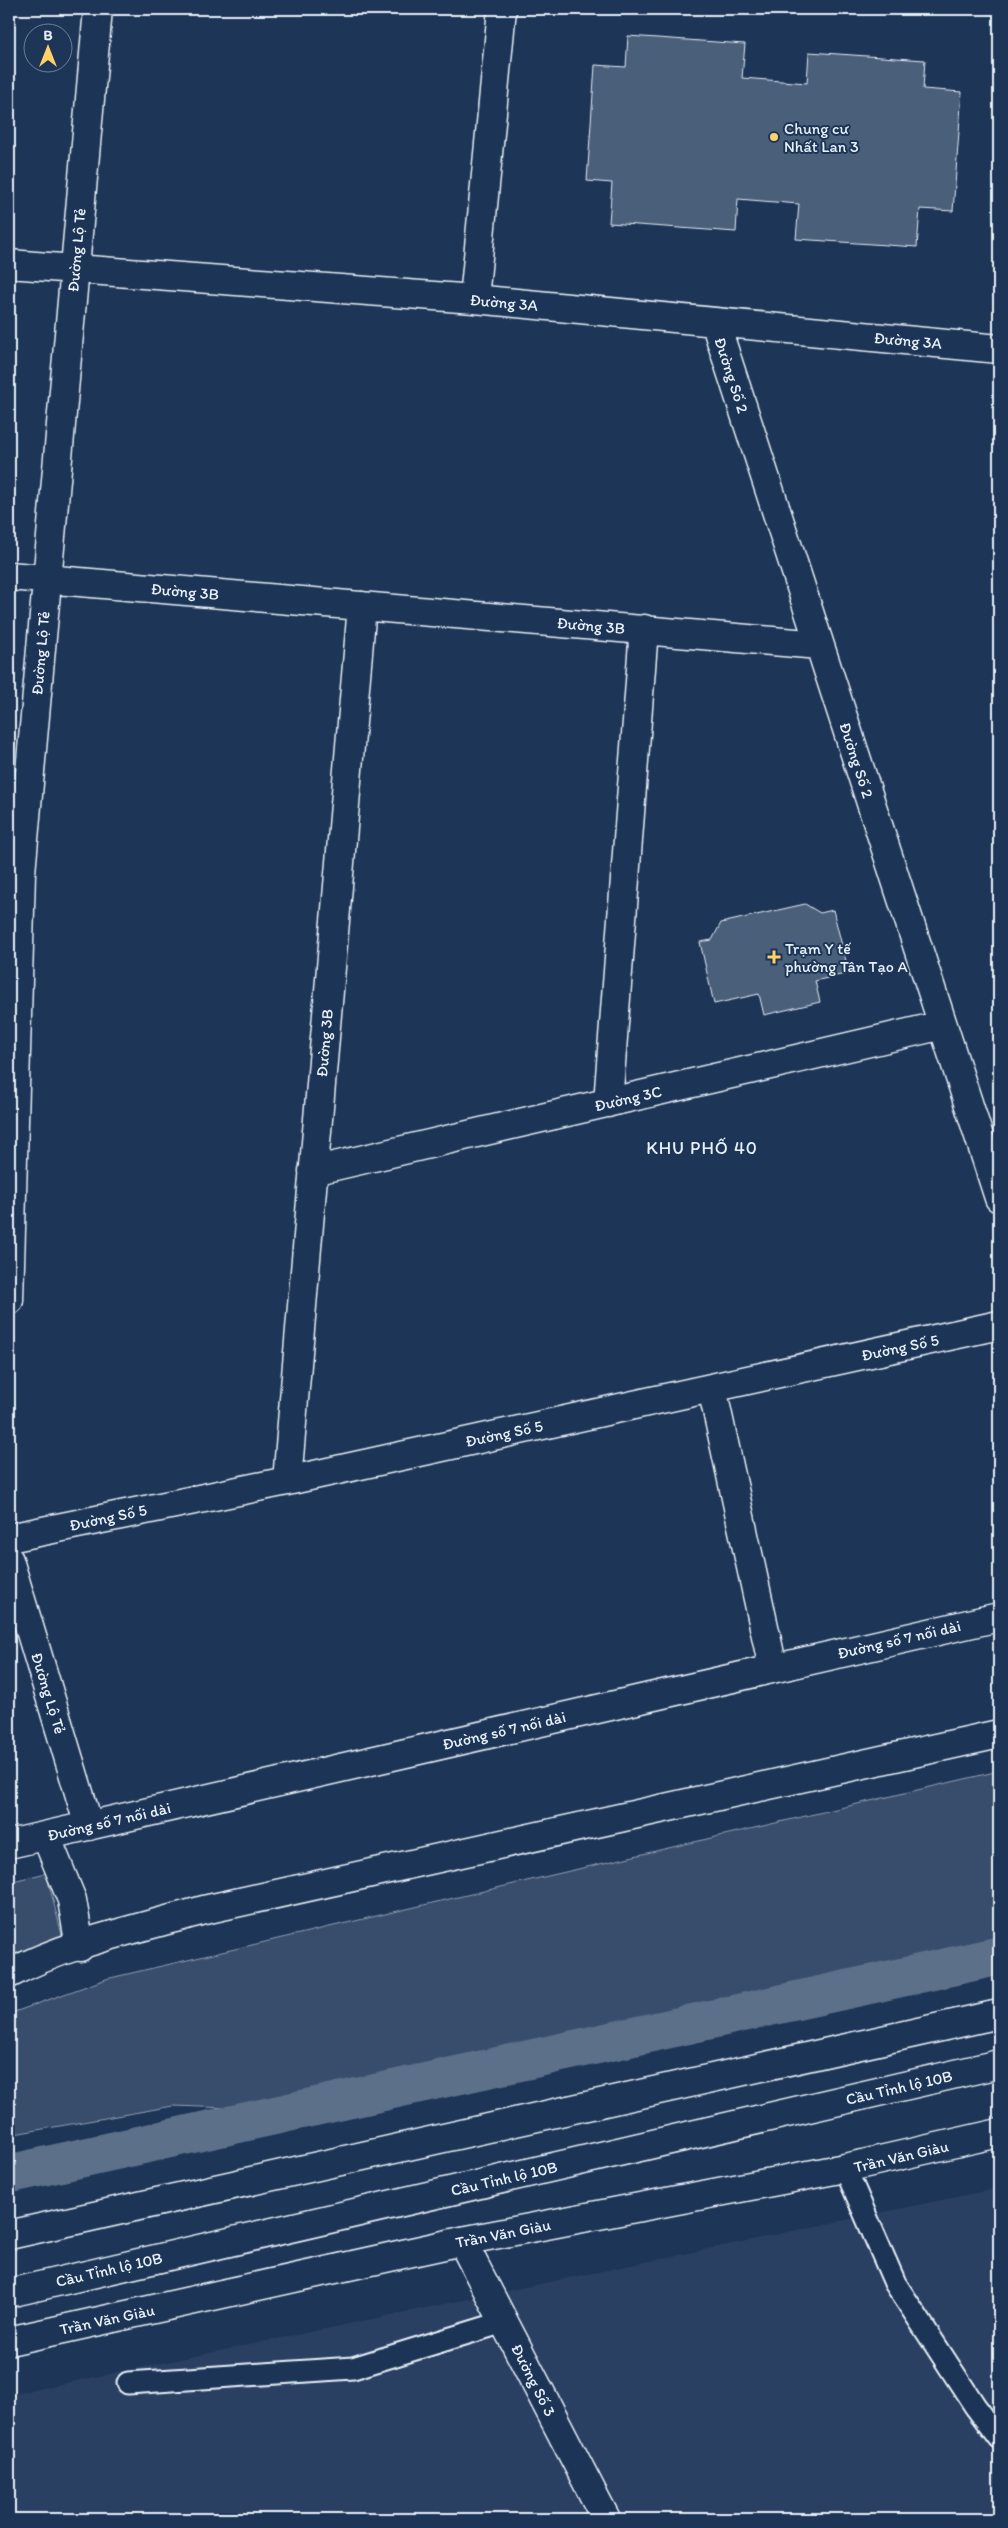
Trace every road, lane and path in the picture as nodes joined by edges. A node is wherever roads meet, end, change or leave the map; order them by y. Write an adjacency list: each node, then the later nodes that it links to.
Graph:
1 (98, 9): 4 (street, Đường Lộ Tẻ)
2 (502, 9): 5 (street)
3 (9, 264): 4 (street, Đường 3A)
4 (75, 269): 5 (street, Đường 3A); 9 (street, Đường Lộ Tẻ)
5 (474, 299): 6 (street, Đường 3A)
6 (715, 322): 7 (street, Đường 3A); 12 (street, Đường Số 2)
7 (999, 349)
8 (9, 576): 9 (street, Đường 3B)
9 (47, 579): 10 (street, Đường 3B); 13 (street, Đường Lộ Tẻ)
10 (362, 606): 11 (street, Đường 3B); 16 (street, Đường 3B)
11 (644, 629): 12 (street, Đường 3B); 15 (street)
12 (820, 645): 14 (street, Đường Số 2)
13 (15, 873): 17 (street, Đường Lộ Tẻ)
14 (943, 1025): 15 (street, Đường 3C); 18 (street, Đường Số 2)
15 (608, 1103): 16 (street, Đường 3C)
16 (313, 1171): 22 (street, Đường 3B)
17 (10, 1173): 19 (street, Đường Lộ Tẻ)
18 (999, 1198)
19 (9, 1300)
20 (999, 1325): 21 (street, Đường Số 5)
21 (712, 1388): 22 (street, Đường Số 5); 26 (street)
22 (287, 1481): 23 (street, Đường Số 5)
23 (9, 1538)
24 (9, 1560): 28 (street, Đường Lộ Tẻ)
25 (999, 1617): 26 (street, Đường số 7 nối dài)
26 (773, 1668): 28 (street, Đường số 7 nối dài)
27 (999, 1734): 31 (street)
28 (89, 1826): 29 (street, Đường số 7 nối dài)
29 (46, 1836): 30 (street, Đường số 7 nối dài); 31 (street)
30 (9, 1844)
31 (80, 1946): 32 (street)
32 (9, 1974)
33 (999, 2014): 37 (street)
34 (999, 2064): 39 (street, Cầu Tỉnh lộ 10B)
35 (999, 2133): 36 (street, Trần Văn Giàu)
36 (845, 2168): 38 (street, Trần Văn Giàu); 43 (lane)
37 (9, 2235)
38 (462, 2241): 40 (street, Đường Số 3); 41 (street, Trần Văn Giàu)
39 (9, 2293)
40 (504, 2322): 42 (lane); 44 (street, Đường Số 3)
41 (9, 2341)
42 (128, 2383)
43 (999, 2438)
44 (606, 2519)

